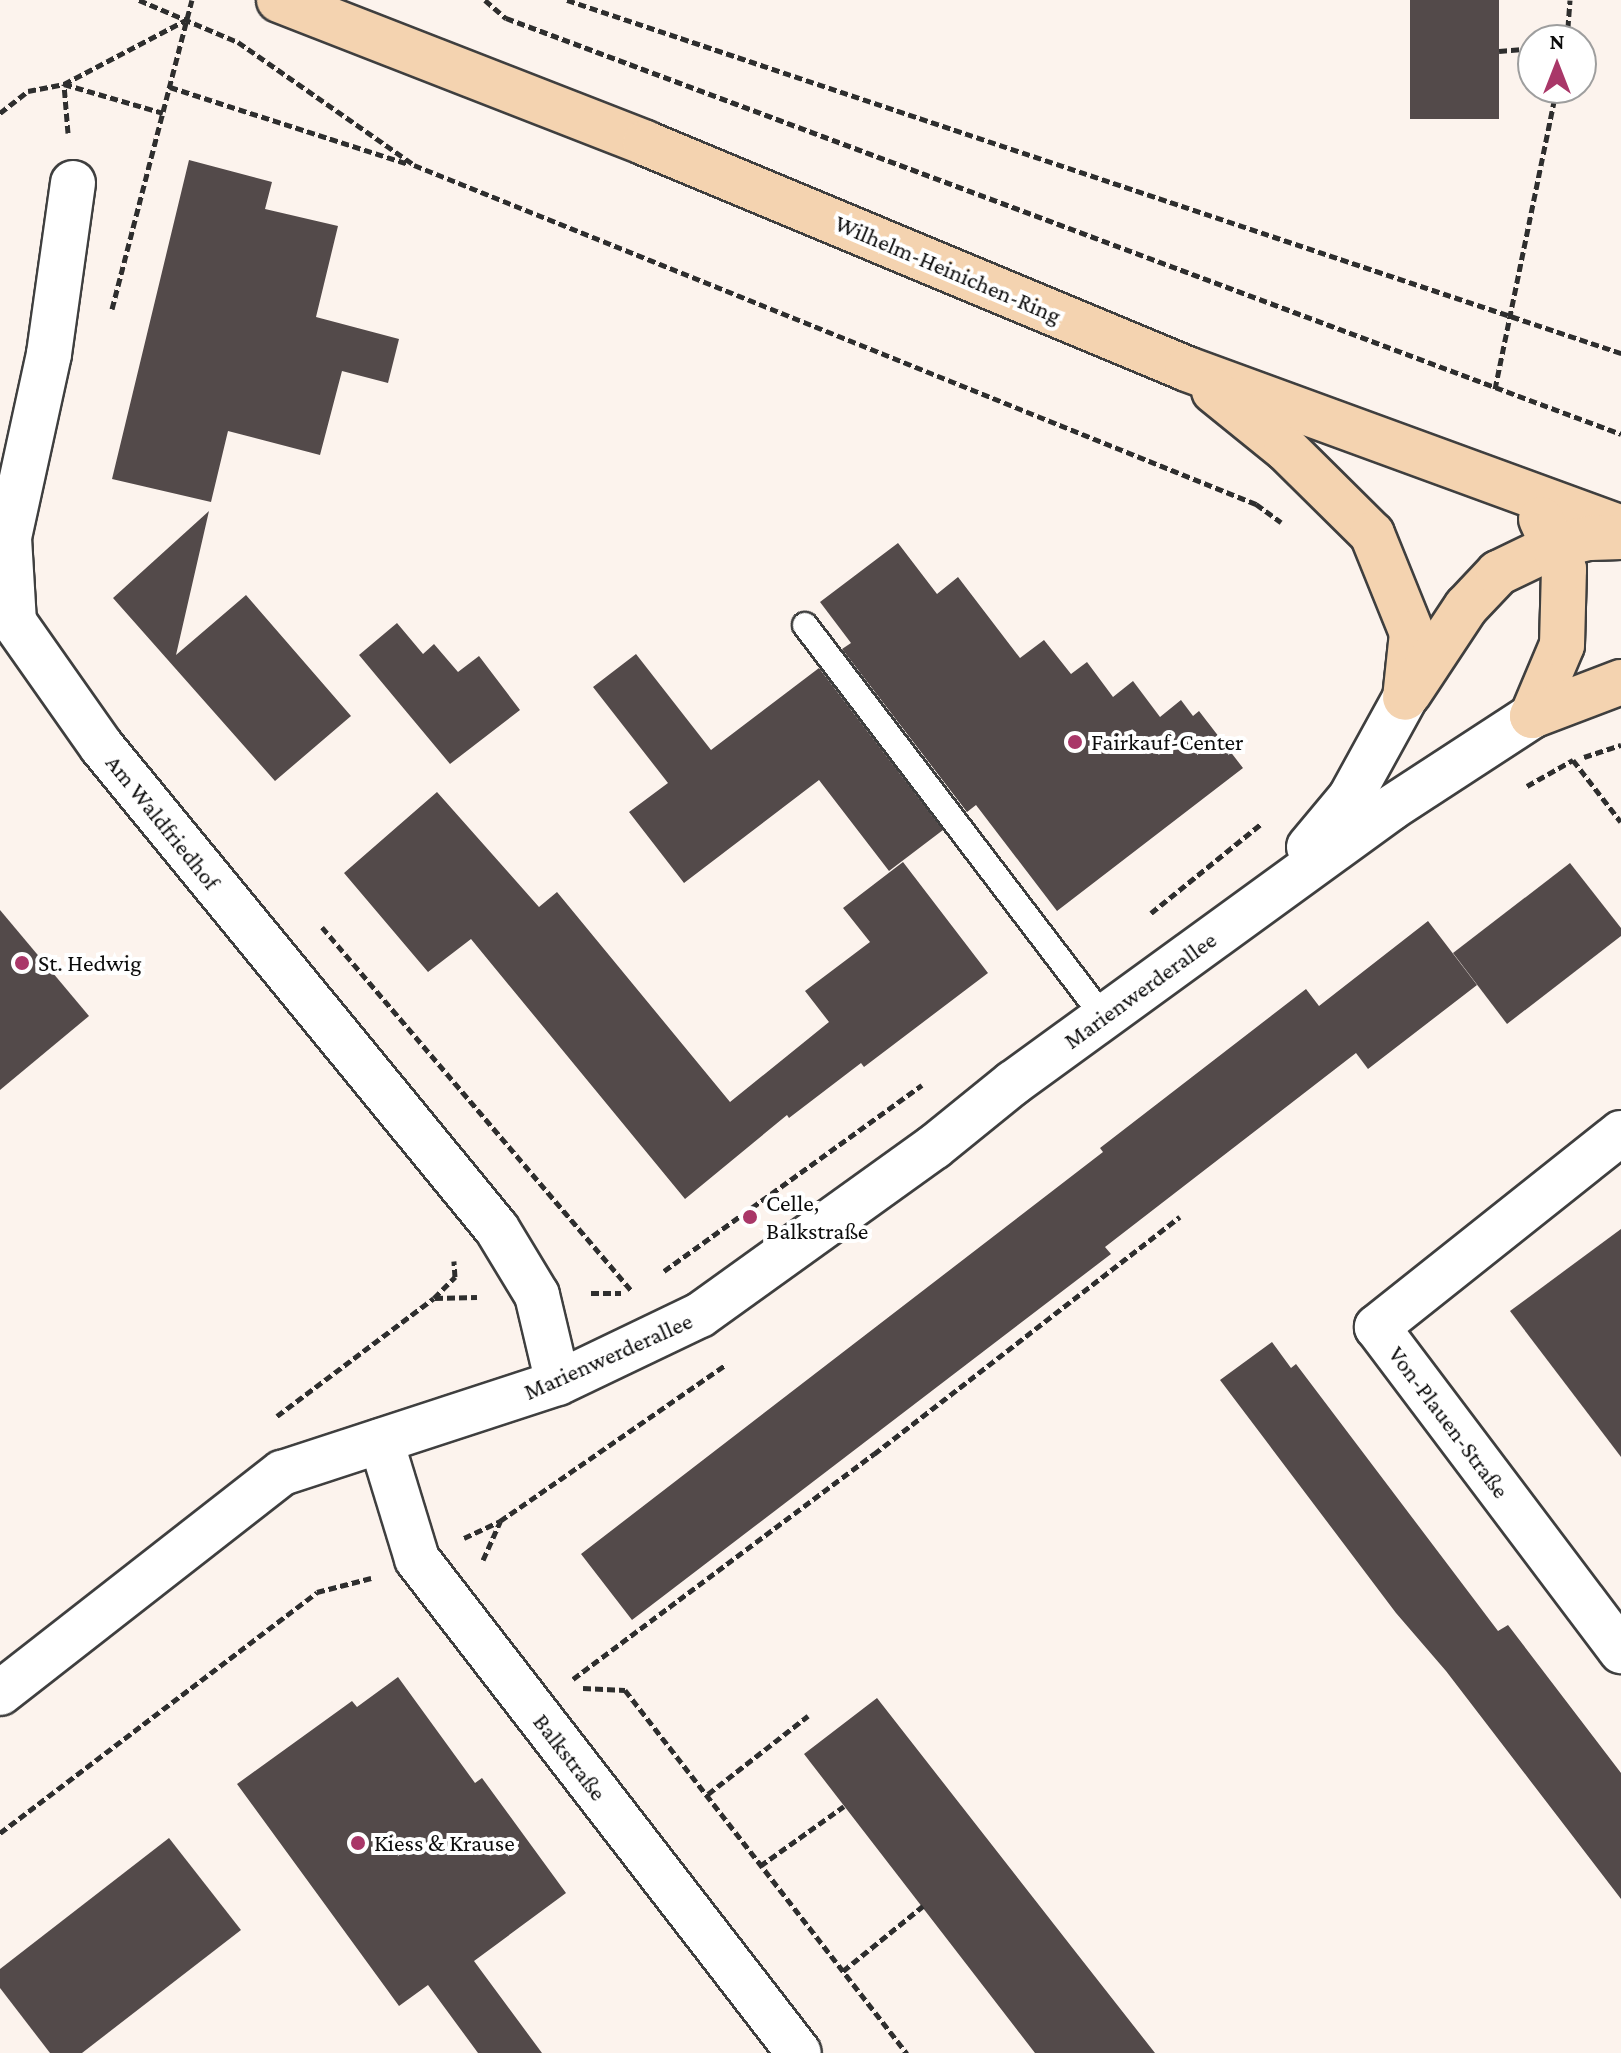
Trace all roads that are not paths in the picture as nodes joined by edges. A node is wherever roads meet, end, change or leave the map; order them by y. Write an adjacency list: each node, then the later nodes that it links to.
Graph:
1 (279, 0): 3 (main road, Wilhelm-Heinichen-Ring)
2 (73, 183): 15 (street, Am Waldfriedhof)
3 (1187, 369): 4 (main road, Wilhelm-Heinichen-Ring); 10 (main road)
4 (1530, 495): 5 (main road, Wilhelm-Heinichen-Ring); 7 (main road)
5 (1621, 528)
6 (1621, 537): 7 (main road)
7 (1554, 546): 10 (main road); 11 (main road)
8 (805, 625): 13 (lane)
9 (1621, 682): 11 (main road)
10 (1405, 698): 12 (street, Marienwerderallee)
11 (1518, 725): 12 (street, Marienwerderallee)
12 (1263, 901): 13 (street, Marienwerderallee)
13 (1103, 1016): 15 (street, Marienwerderallee)
14 (1621, 1133): 17 (street, Von-Plauen-Straße)
15 (558, 1383): 16 (street, Marienwerderallee)
16 (381, 1441): 18 (street, Marienwerderallee); 19 (street, Balkstraße)
17 (1621, 1651)
18 (0, 1693)
19 (799, 2053)

